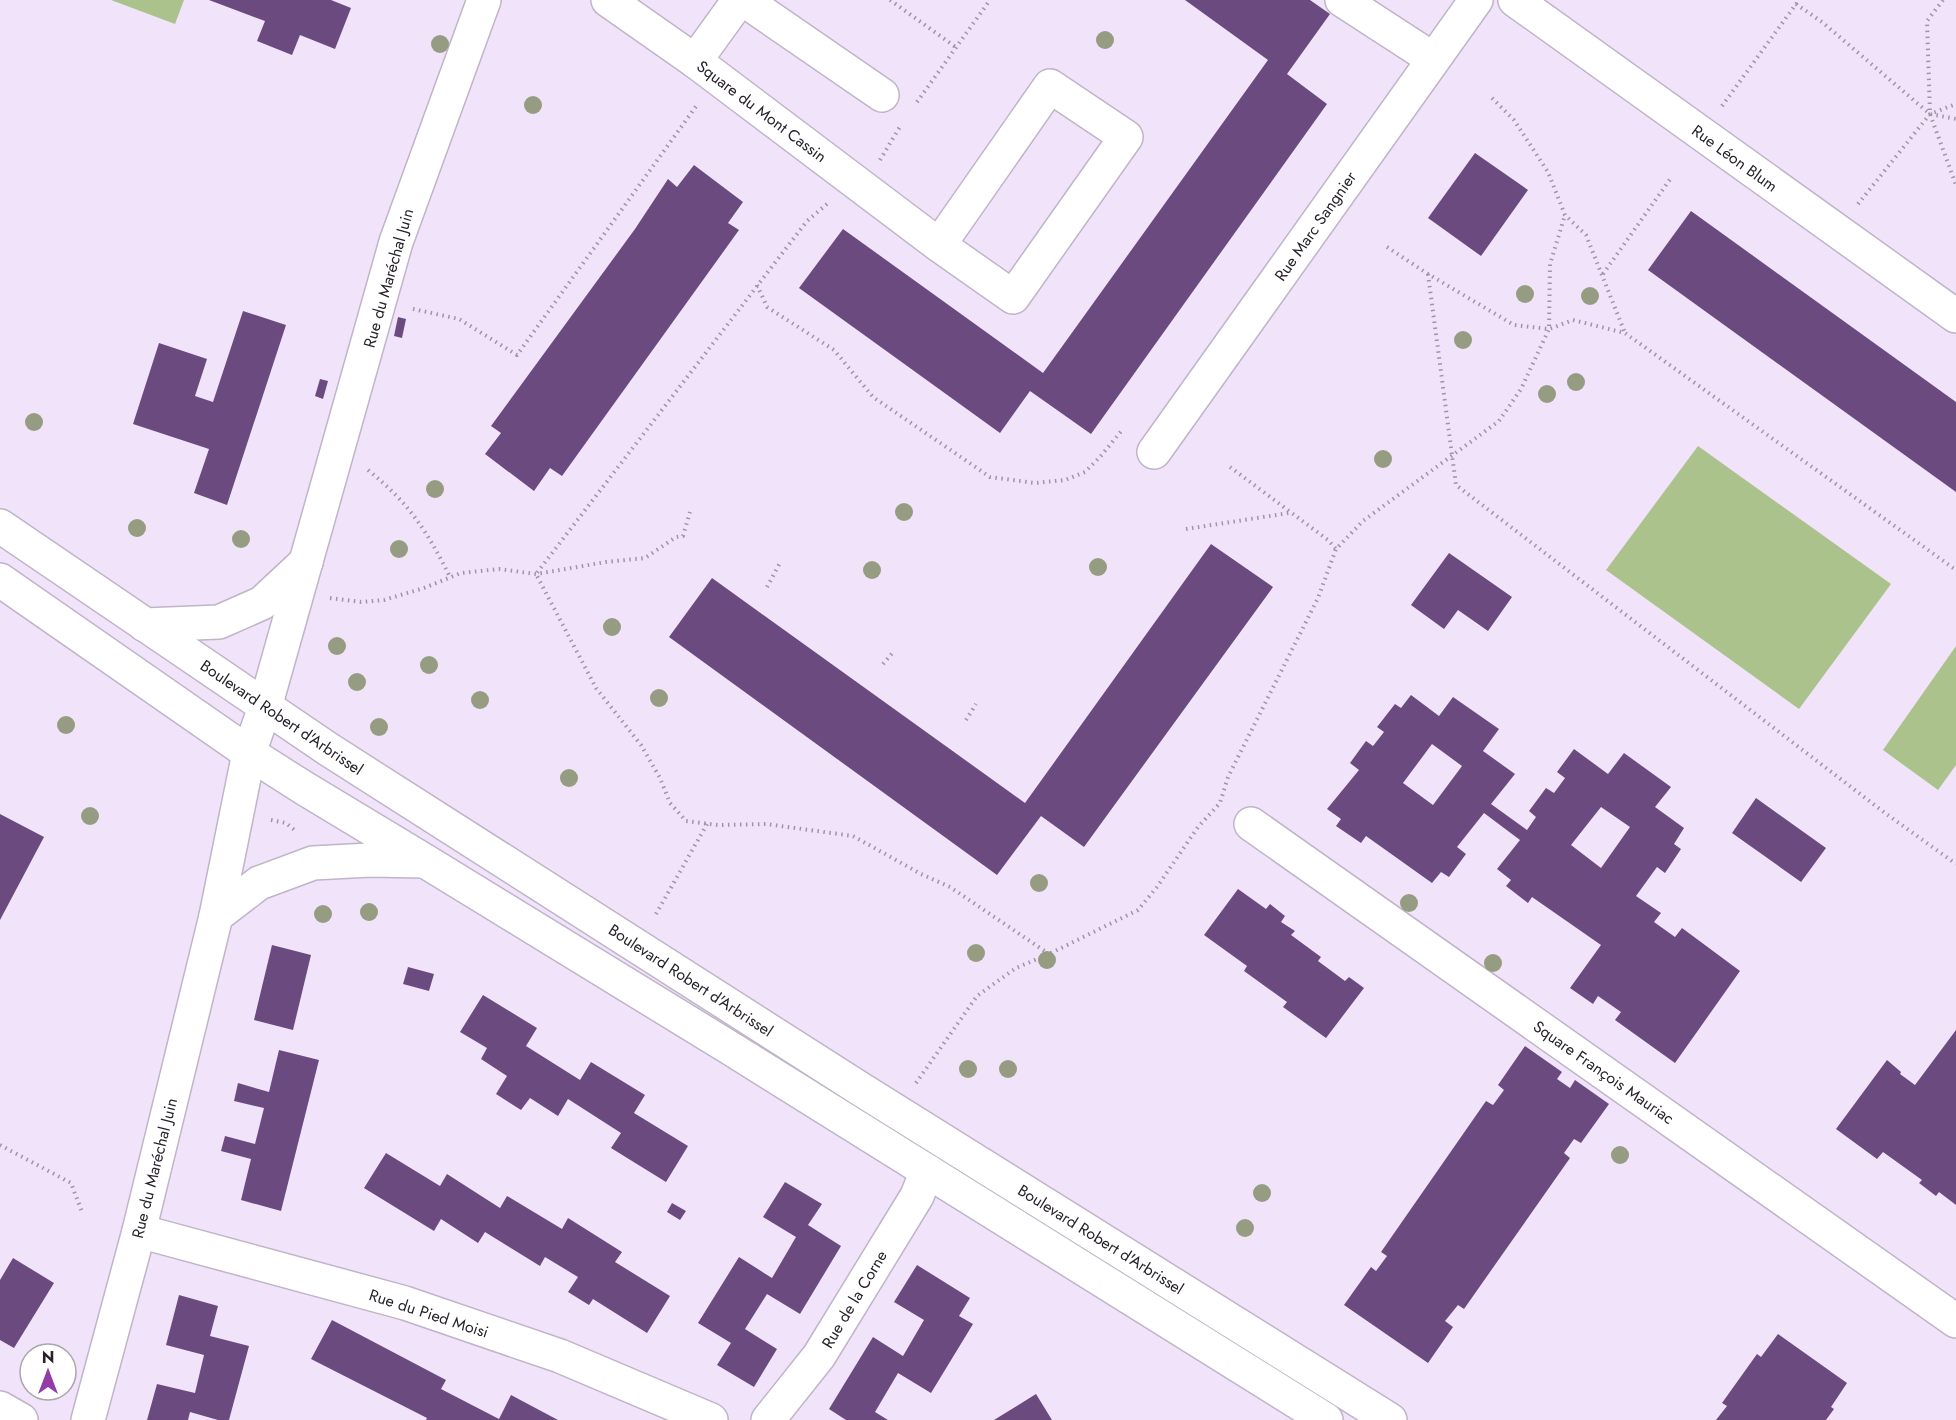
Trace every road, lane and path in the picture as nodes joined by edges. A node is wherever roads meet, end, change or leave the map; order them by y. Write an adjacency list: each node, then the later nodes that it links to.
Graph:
1 (484, 0): 46 (street, Rue du Maréchal Juin)
2 (608, 0): 13 (street, Square du Mont Cassin)
3 (739, 0): 13 (street)
4 (744, 0): 14 (street)
5 (890, 0): 6 (path)
6 (990, 0)
7 (1342, 0): 12 (street)
8 (1476, 0): 12 (street, Rue Marc Sangnier)
9 (1515, 0): 32 (street, Rue Léon Blum)
10 (1943, 0): 19 (path)
11 (1797, 2): 18 (path); 19 (path)
12 (1433, 59): 36 (street, Rue Marc Sangnier)
13 (695, 61): 26 (street, Square du Mont Cassin)
14 (882, 96)
15 (1492, 98): 25 (path)
16 (699, 102): 31 (path)
17 (1956, 104): 19 (path)
18 (1719, 111)
19 (1930, 114): 20 (path); 22 (path); 24 (path)
20 (1956, 119)
21 (1671, 178): 29 (path)
22 (1956, 185)
23 (830, 201): 30 (path)
24 (1852, 211)
25 (1565, 215): 29 (path); 33 (path)
26 (927, 235): 26 (street, Square du Mont Cassin)
27 (1387, 247): 28 (path)
28 (1428, 274): 33 (path); 37 (path)
29 (1602, 275): 34 (path)
30 (757, 285): 35 (path); 48 (path)
31 (409, 308)
32 (1956, 316)
33 (1549, 329): 34 (path); 37 (path)
34 (1624, 333): 47 (path)
35 (1123, 429)
36 (1154, 452)
37 (1452, 455): 44 (path); 63 (path)
38 (362, 466): 49 (path)
39 (1230, 467): 41 (path)
40 (690, 512): 48 (path)
41 (1290, 513): 43 (path); 44 (path)
42 (0, 526): 53 (street, Boulevard Robert d'Arbrissel)
43 (1186, 529)
44 (1336, 549): 66 (path)
45 (781, 561): 51 (path)
46 (306, 562): 53 (street); 57 (street, Rue du Maréchal Juin)
47 (1956, 570)
48 (536, 574): 49 (path); 60 (path)
49 (450, 577): 52 (path)
50 (0, 580): 59 (street, Boulevard Robert d'Arbrissel)
51 (767, 587)
52 (326, 598)
53 (145, 625): 57 (street, Boulevard Robert d'Arbrissel)
54 (894, 651): 55 (path)
55 (883, 664)
56 (976, 704): 58 (path)
57 (265, 707): 59 (street, Rue du Maréchal Juin); 79 (street, Boulevard Robert d'Arbrissel)
58 (966, 720)
59 (249, 753): 62 (street, Boulevard Robert d'Arbrissel); 65 (street, Rue du Maréchal Juin)
60 (707, 824): 64 (path); 66 (path)
61 (1251, 824): 72 (street, Square François Mauriac)
62 (425, 861): 65 (street); 69 (street, Boulevard Robert d'Arbrissel)
63 (1956, 864)
64 (656, 914)
65 (216, 916): 71 (street, Rue du Maréchal Juin)
66 (1049, 954): 67 (path)
67 (915, 1084)
68 (0, 1145): 70 (path)
69 (927, 1171): 77 (street, Rue de la Corne); 78 (street, Boulevard Robert d'Arbrissel)
70 (82, 1212)
71 (139, 1231): 75 (street, Rue du Maréchal Juin); 76 (street, Rue du Pied Moisi)
72 (1956, 1321)
73 (0, 1408): 74 (street)
74 (21, 1420)
75 (88, 1420)
76 (711, 1420)
77 (768, 1420)
78 (1326, 1420)
79 (1390, 1420)

